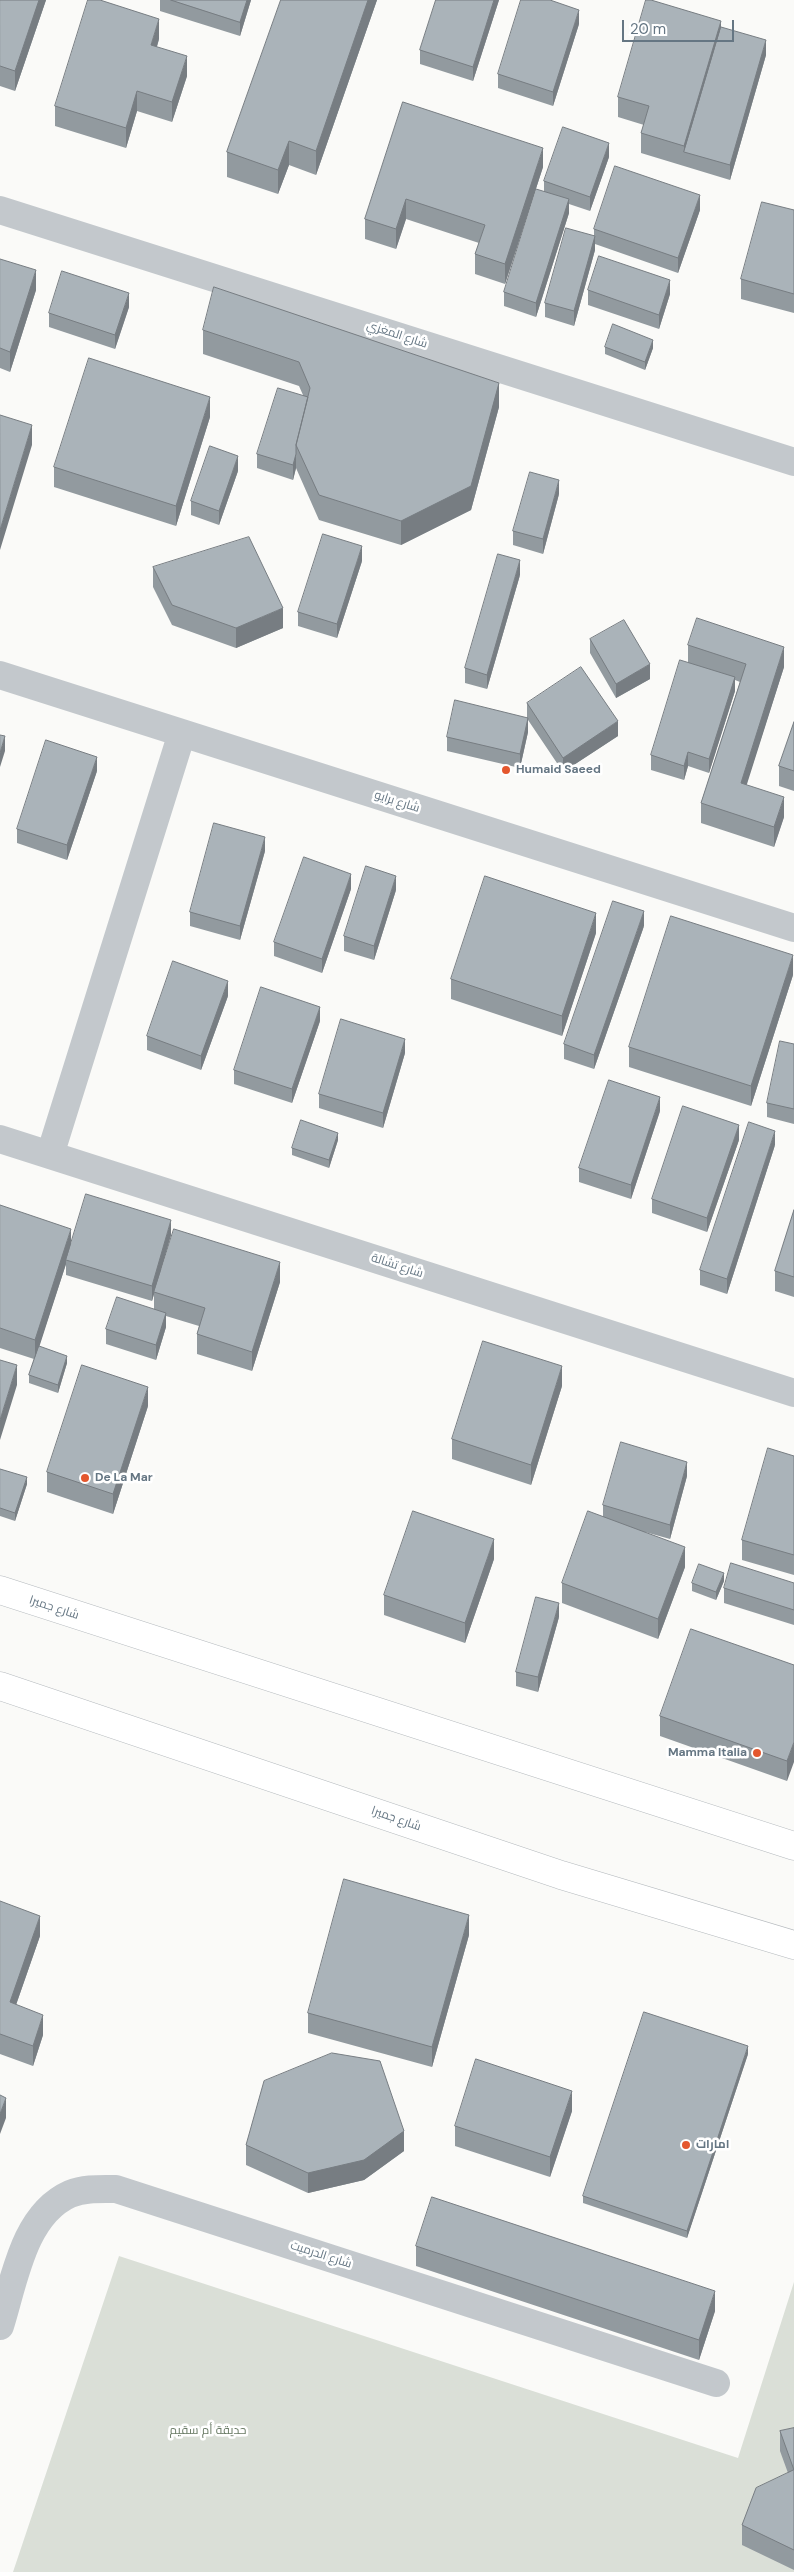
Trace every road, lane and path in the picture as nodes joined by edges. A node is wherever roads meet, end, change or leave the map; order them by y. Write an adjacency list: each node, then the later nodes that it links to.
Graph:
1 (0, 210): 2 (street, شارع المغزي)
2 (794, 462)
3 (0, 675): 4 (street, شارع برايو)
4 (182, 733): 5 (street, شارع برايو); 7 (street)
5 (794, 928)
6 (0, 1139): 7 (street, شارع تشالة)
7 (50, 1155): 8 (street, شارع تشالة)
8 (794, 1393)
9 (0, 1590): 11 (main road, شارع جميرا)
10 (0, 1686): 12 (main road, شارع جميرا)
11 (794, 1846)
12 (794, 1944)
13 (0, 2326): 14 (street, شارع الدرميت)
14 (716, 2383)

